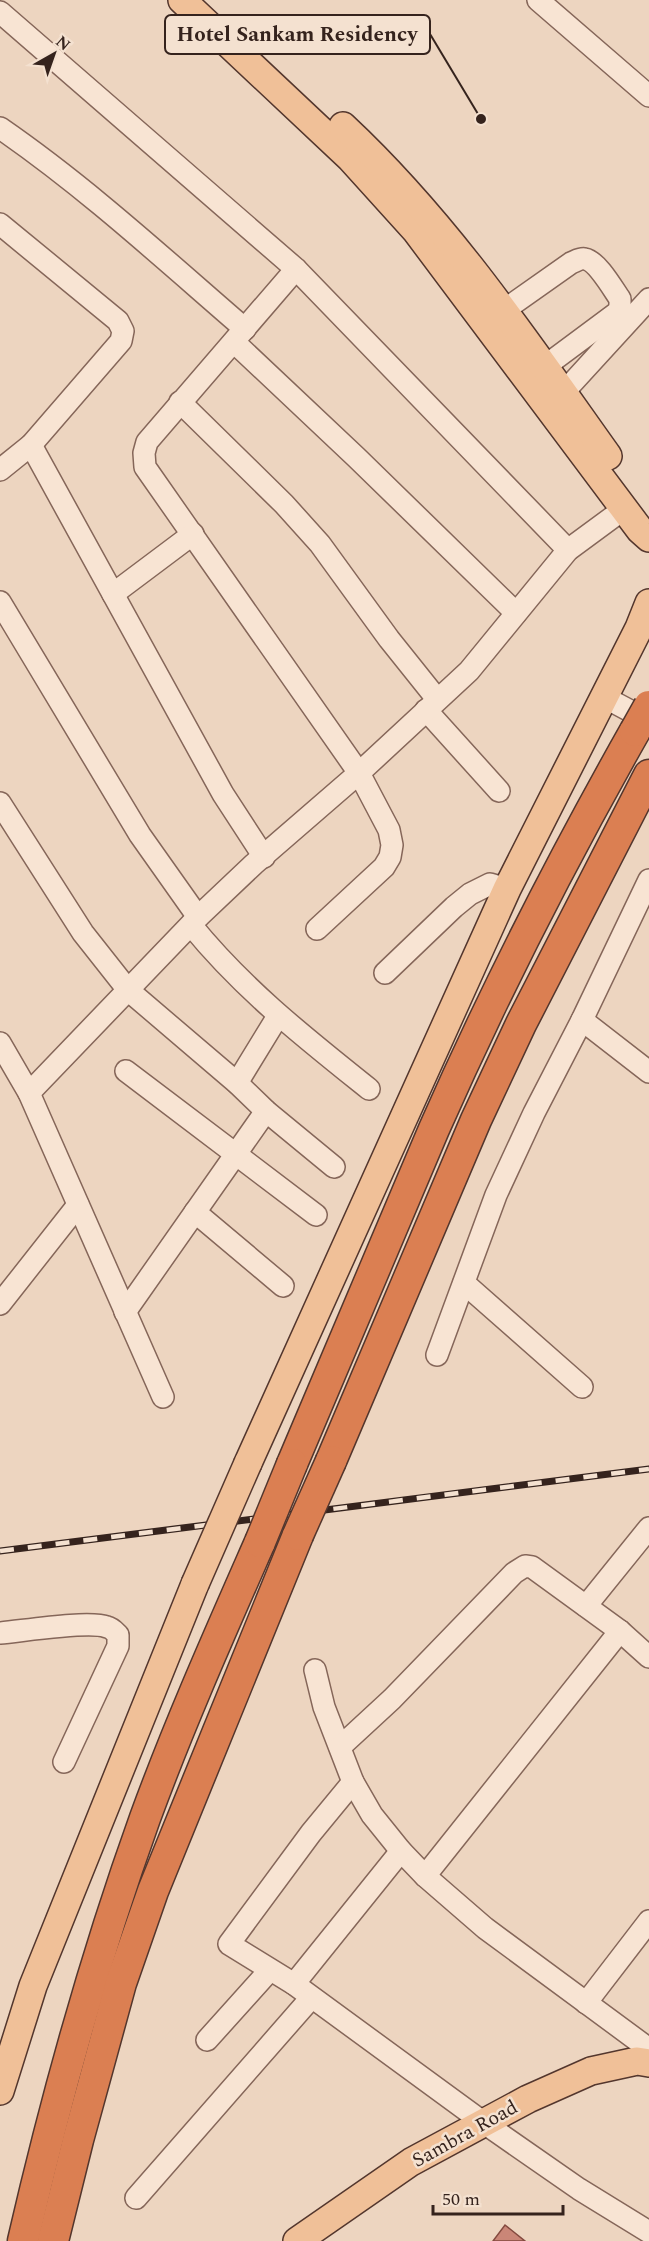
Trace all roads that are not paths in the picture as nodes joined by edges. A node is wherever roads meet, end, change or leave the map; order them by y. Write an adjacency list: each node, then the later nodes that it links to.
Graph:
1 (182, 0): 17 (main road)
2 (209, 0): 10 (main road)
3 (548, 3): 5 (street)
4 (0, 12): 8 (street)
5 (649, 96)
6 (0, 128): 11 (street)
7 (0, 224): 15 (street)
8 (296, 269): 11 (street); 20 (street)
9 (649, 300): 13 (street)
10 (503, 311): 12 (main road); 12 (street)
11 (239, 336): 14 (street); 24 (street)
12 (544, 368): 13 (main road)
13 (563, 393): 17 (main road)
14 (180, 402): 18 (street); 26 (street)
15 (31, 445): 16 (street); 21 (street)
16 (0, 470)
17 (637, 510): 19 (main road); 20 (street)
18 (193, 534): 21 (street); 28 (street)
19 (649, 538)
20 (568, 550): 24 (street)
21 (113, 594): 32 (street)
22 (0, 602): 35 (street)
23 (649, 603): 25 (main road)
24 (516, 613): 26 (street)
25 (604, 696): 27 (street); 34 (main road)
26 (431, 705): 28 (street); 30 (street)
27 (644, 719): 82 (highway, bridge)
28 (359, 773): 32 (street); 36 (street)
29 (649, 775): 83 (highway, bridge)
30 (499, 791)
31 (0, 803): 38 (street)
32 (264, 857): 35 (street)
33 (649, 880): 40 (street)
34 (507, 889): 37 (street); 78 (main road, bridge)
35 (194, 921): 38 (street); 39 (street)
36 (317, 929)
37 (385, 973)
38 (128, 990): 44 (street); 46 (street)
39 (278, 1016): 44 (street); 45 (street)
40 (582, 1020): 43 (street); 53 (street)
41 (3, 1056): 46 (street)
42 (126, 1071): 48 (street)
43 (649, 1072)
44 (237, 1083): 47 (street)
45 (369, 1089)
46 (29, 1093): 50 (street)
47 (266, 1111): 48 (street); 49 (street)
48 (236, 1154): 51 (street); 52 (street)
49 (334, 1167)
50 (78, 1205): 55 (street); 56 (street)
51 (195, 1212): 54 (street); 56 (street)
52 (316, 1215)
53 (464, 1283): 57 (street); 58 (street)
54 (283, 1286)
55 (0, 1304)
56 (125, 1312): 59 (street)
57 (437, 1355)
58 (582, 1388)
59 (163, 1397)
60 (649, 1528): 61 (street)
61 (586, 1606): 62 (street); 66 (street)
62 (620, 1631): 64 (street); 70 (street)
63 (0, 1634): 67 (street)
64 (649, 1657)
65 (315, 1670): 66 (street)
66 (340, 1747): 68 (street)
67 (64, 1762)
68 (353, 1782): 69 (street); 72 (street)
69 (401, 1851): 70 (street); 73 (street)
70 (425, 1876): 75 (street)
71 (649, 1921): 75 (street)
72 (270, 1970): 73 (street); 76 (street)
73 (294, 1984): 74 (street)
74 (311, 1998): 79 (street); 80 (street)
75 (586, 2003): 77 (street)
76 (207, 2040)
77 (648, 2048): 79 (main road, Sambra Road)
78 (0, 2091)
79 (484, 2123): 81 (street); 84 (main road, Sambra Road)
80 (136, 2198)
81 (649, 2232)
82 (23, 2241)
83 (53, 2241)
84 (297, 2241)

